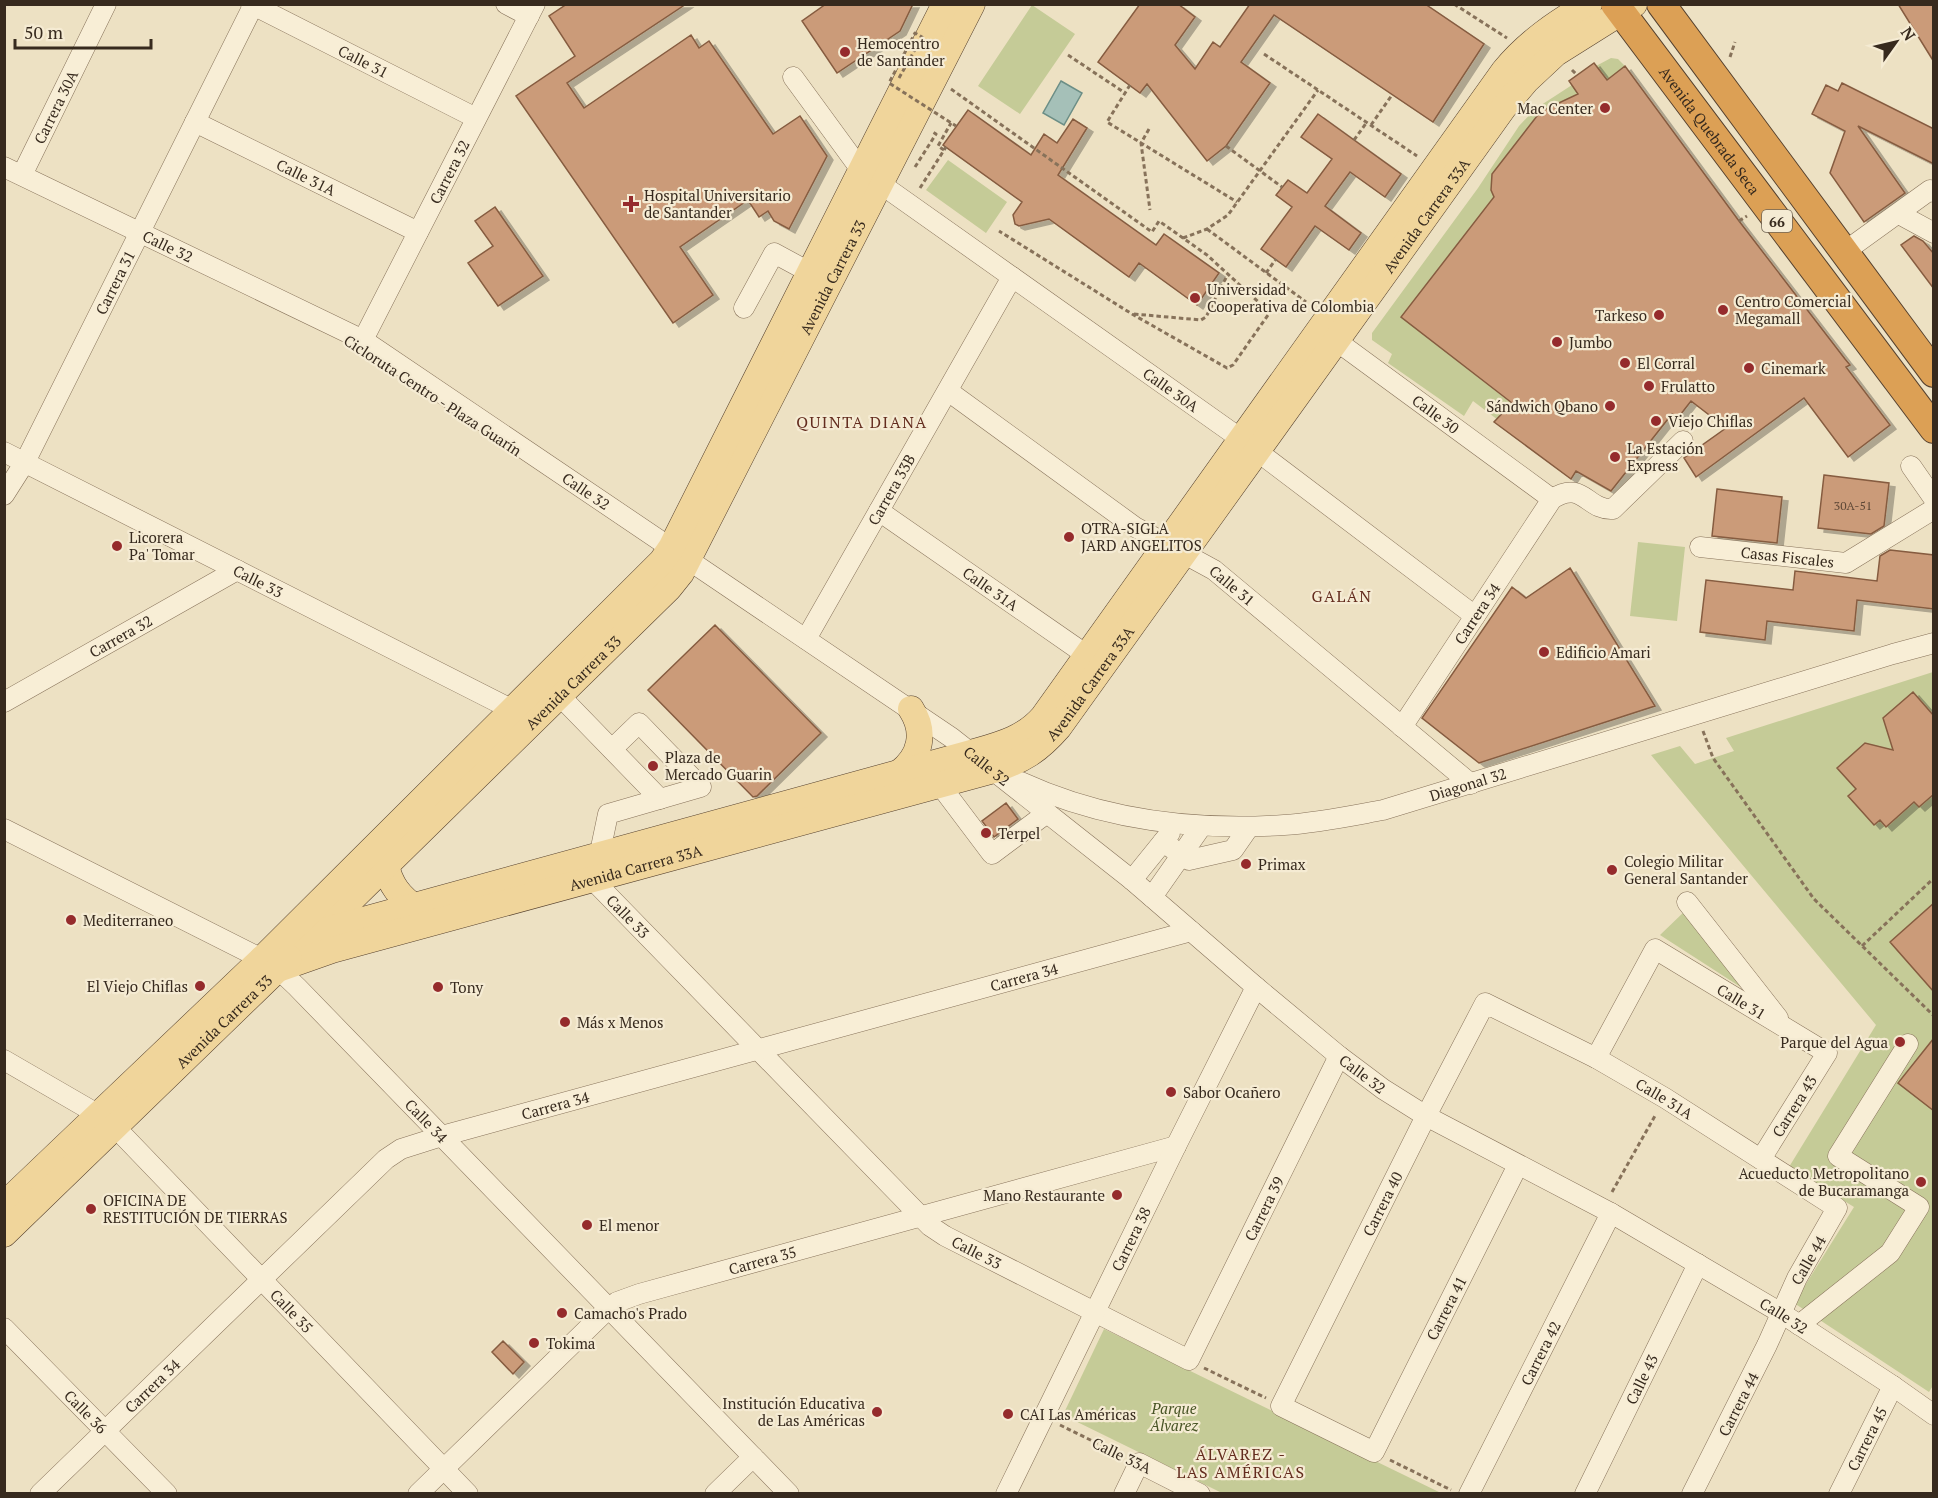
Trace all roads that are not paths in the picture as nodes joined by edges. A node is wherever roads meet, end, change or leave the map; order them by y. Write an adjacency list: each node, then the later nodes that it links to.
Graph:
1 (105, 4): 13 (street, Carrera 30A)
2 (506, 4): 9 (street)
3 (945, 4): 14 (main road, Avenida Carrera 33)
4 (972, 4): 14 (main road, Avenida Carrera 33)
5 (1589, 4): 17 (main road, Avenida Carrera 33A)
6 (1661, 4): 21 (highway, 66)
7 (253, 5): 11 (street, Calle 31); 12 (street, Carrera 31)
8 (1623, 7): 17 (main road, Avenida Carrera 33A); 22 (highway, Avenida Quebrada Seca / 66)
9 (532, 10): 11 (street, Carrera 32)
10 (793, 77): 14 (street, Calle 30A)
11 (476, 118): 19 (street, Carrera 32)
12 (195, 122): 18 (street, Carrera 31); 19 (street, Calle 31A)
13 (13, 171): 18 (street, Calle 32)
14 (871, 177): 23 (street, Calle 30A); 24 (main road, Avenida Carrera 33)
15 (1934, 192): 16 (street)
16 (1899, 214): 20 (street); 21 (street)
17 (1412, 218): 26 (main road, Avenida Carrera 33A)
18 (140, 232): 27 (street, Calle 32); 34 (street, Carrera 31)
19 (418, 232): 27 (street, Carrera 32)
20 (1934, 233)
21 (1844, 252): 22 (highway); 28 (highway, 66)
22 (1816, 273): 30 (highway, Avenida Quebrada Seca / 66)
23 (1012, 277): 29 (street, Carrera 33B); 32 (street, Calle 30A)
24 (820, 278): 25 (street); 43 (main road, Avenida Carrera 33)
25 (744, 308)
26 (1328, 335): 32 (main road, Avenida Carrera 33A); 37 (street, Calle 30)
27 (363, 339): 43 (street, Calle 32)
28 (1930, 366)
29 (948, 391): 40 (street, Carrera 33B); 42 (street, Calle 31)
30 (1934, 429)
31 (1683, 441): 37 (street)
32 (1249, 445): 42 (main road, Avenida Carrera 33A); 45 (street, Calle 30A)
33 (4, 452): 34 (street, Calle 33)
34 (25, 462): 36 (street, Carrera 31); 44 (street, Calle 33)
35 (1911, 466): 38 (street)
36 (4, 495)
37 (1552, 499): 45 (street, Carrera 34)
38 (1934, 499)
39 (1934, 509): 41 (street, Casas Fiscales)
40 (879, 511): 46 (street, Carrera 33B); 48 (street, Calle 31A)
41 (1700, 548)
42 (1175, 549): 48 (main road, Avenida Carrera 33A); 53 (street, Calle 31)
43 (680, 553): 46 (street, Calle 32); 49 (main road, Avenida Carrera 33); 52 (main road, Avenida Carrera 33)
44 (237, 570): 50 (street, Carrera 32); 52 (street, Calle 33)
45 (1475, 616): 53 (street, Carrera 34)
46 (806, 639): 51 (street, Calle 32)
47 (1934, 643): 58 (street, Diagonal 32)
48 (1095, 660): 55 (main road, Avenida Carrera 33A); 56 (main road, Avenida Carrera 33A)
49 (559, 695): 54 (street); 68 (main road, Avenida Carrera 33)
50 (4, 702)
51 (911, 709): 55 (street, Calle 32); 57 (main road)
52 (513, 710): 76 (main road, Avenida Carrera 33)
53 (1402, 727): 58 (street, Calle 31)
54 (612, 749): 60 (street); 60 (street)
55 (972, 753): 56 (street, Calle 32); 57 (main road, Avenida Carrera 33A)
56 (994, 770): 59 (main road, Avenida Carrera 33A); 61 (street, Calle 32); 62 (street, Diagonal 32)
57 (899, 773): 69 (main road, Avenida Carrera 33A)
58 (1471, 784): 64 (street, Diagonal 32)
59 (940, 785): 61 (street); 69 (main road, Avenida Carrera 33A)
60 (660, 799): 69 (street)
61 (1047, 813): 70 (street, Calle 32)
62 (1177, 824): 63 (street, Diagonal 32); 66 (street)
63 (1201, 827): 64 (street, Diagonal 32); 67 (street)
64 (1249, 827): 67 (street)
65 (4, 829): 76 (street, Calle 34)
66 (1163, 842): 67 (street); 70 (street)
67 (1182, 855): 71 (street)
68 (386, 866): 73 (main road); 75 (main road, Avenida Carrera 33)
69 (596, 868): 73 (main road, Avenida Carrera 33A); 76 (main road, Avenida Carrera 33A); 81 (street, Calle 33)
70 (1132, 880): 71 (street, Calle 32)
71 (1152, 897): 74 (street, Calle 32)
72 (1688, 902): 79 (street)
73 (416, 908): 75 (main road, Avenida Carrera 33A)
74 (1191, 931): 77 (street, Calle 32); 81 (street, Carrera 34)
75 (316, 933): 76 (main road, Avenida Carrera 33A)
76 (270, 964): 87 (main road, Avenida Carrera 33); 88 (street, Calle 34)
77 (1256, 987): 83 (street, Calle 32); 89 (street, Carrera 38)
78 (1485, 1003): 84 (street, Calle 31A); 86 (street, Carrera 40)
79 (1786, 1028): 82 (street, Calle 31); 84 (street, Calle 31)
80 (1908, 1044): 102 (street)
81 (758, 1049): 88 (street, Carrera 34); 95 (street, Calle 33)
82 (1827, 1053): 90 (street, Carrera 43)
83 (1339, 1056): 86 (street, Calle 32); 104 (street, Carrera 39)
84 (1596, 1058): 90 (street, Calle 31A)
85 (4, 1060): 87 (street, Calle 35)
86 (1425, 1116): 91 (street, Calle 32); 108 (street, Carrera 40)
87 (107, 1121): 92 (main road, Avenida Carrera 33); 96 (main road, Avenida Carrera 33); 98 (street, Calle 35)
88 (442, 1136): 98 (street, Carrera 34); 99 (street, Calle 34)
89 (1176, 1146): 95 (street, Carrera 35); 100 (street, Carrera 38)
90 (1761, 1160): 93 (street, Calle 31A)
91 (1518, 1165): 94 (street, Calle 32); 108 (street, Carrera 41)
92 (4, 1206)
93 (1838, 1208): 101 (street, Calle 44)
94 (1607, 1211): 97 (street, Calle 32); 120 (street, Carrera 42)
95 (921, 1217): 99 (street, Carrera 35); 100 (street, Calle 33)
96 (4, 1234)
97 (1698, 1264): 101 (street, Calle 32); 121 (street, Calle 43)
98 (261, 1279): 107 (street, Carrera 34); 110 (street, Calle 35)
99 (609, 1308): 109 (street, Calle 34); 110 (street, Carrera 35)
100 (1094, 1313): 104 (street, Calle 33); 117 (street, Carrera 38)
101 (1781, 1313): 102 (street, Calle 32); 122 (street, Carrera 44)
102 (1799, 1325): 105 (street, Calle 32)
103 (4, 1328): 107 (street, Calle 36)
104 (1189, 1360)
105 (1893, 1386): 106 (street, Calle 32); 123 (street, Carrera 45)
106 (1934, 1415)
107 (105, 1431): 111 (street, Carrera 34); 112 (street, Calle 36)
108 (1374, 1452)
109 (753, 1457): 115 (street); 116 (street, Calle 34)
110 (443, 1468): 113 (street, Carrera 35); 114 (street, Calle 35)
111 (40, 1494)
112 (166, 1494)
113 (418, 1494)
114 (468, 1494)
115 (715, 1494)
116 (789, 1494)
117 (1006, 1494)
118 (1125, 1494): 119 (street, Calle 33A)
119 (1200, 1494)
120 (1469, 1494)
121 (1585, 1494)
122 (1692, 1494)
123 (1839, 1494)

